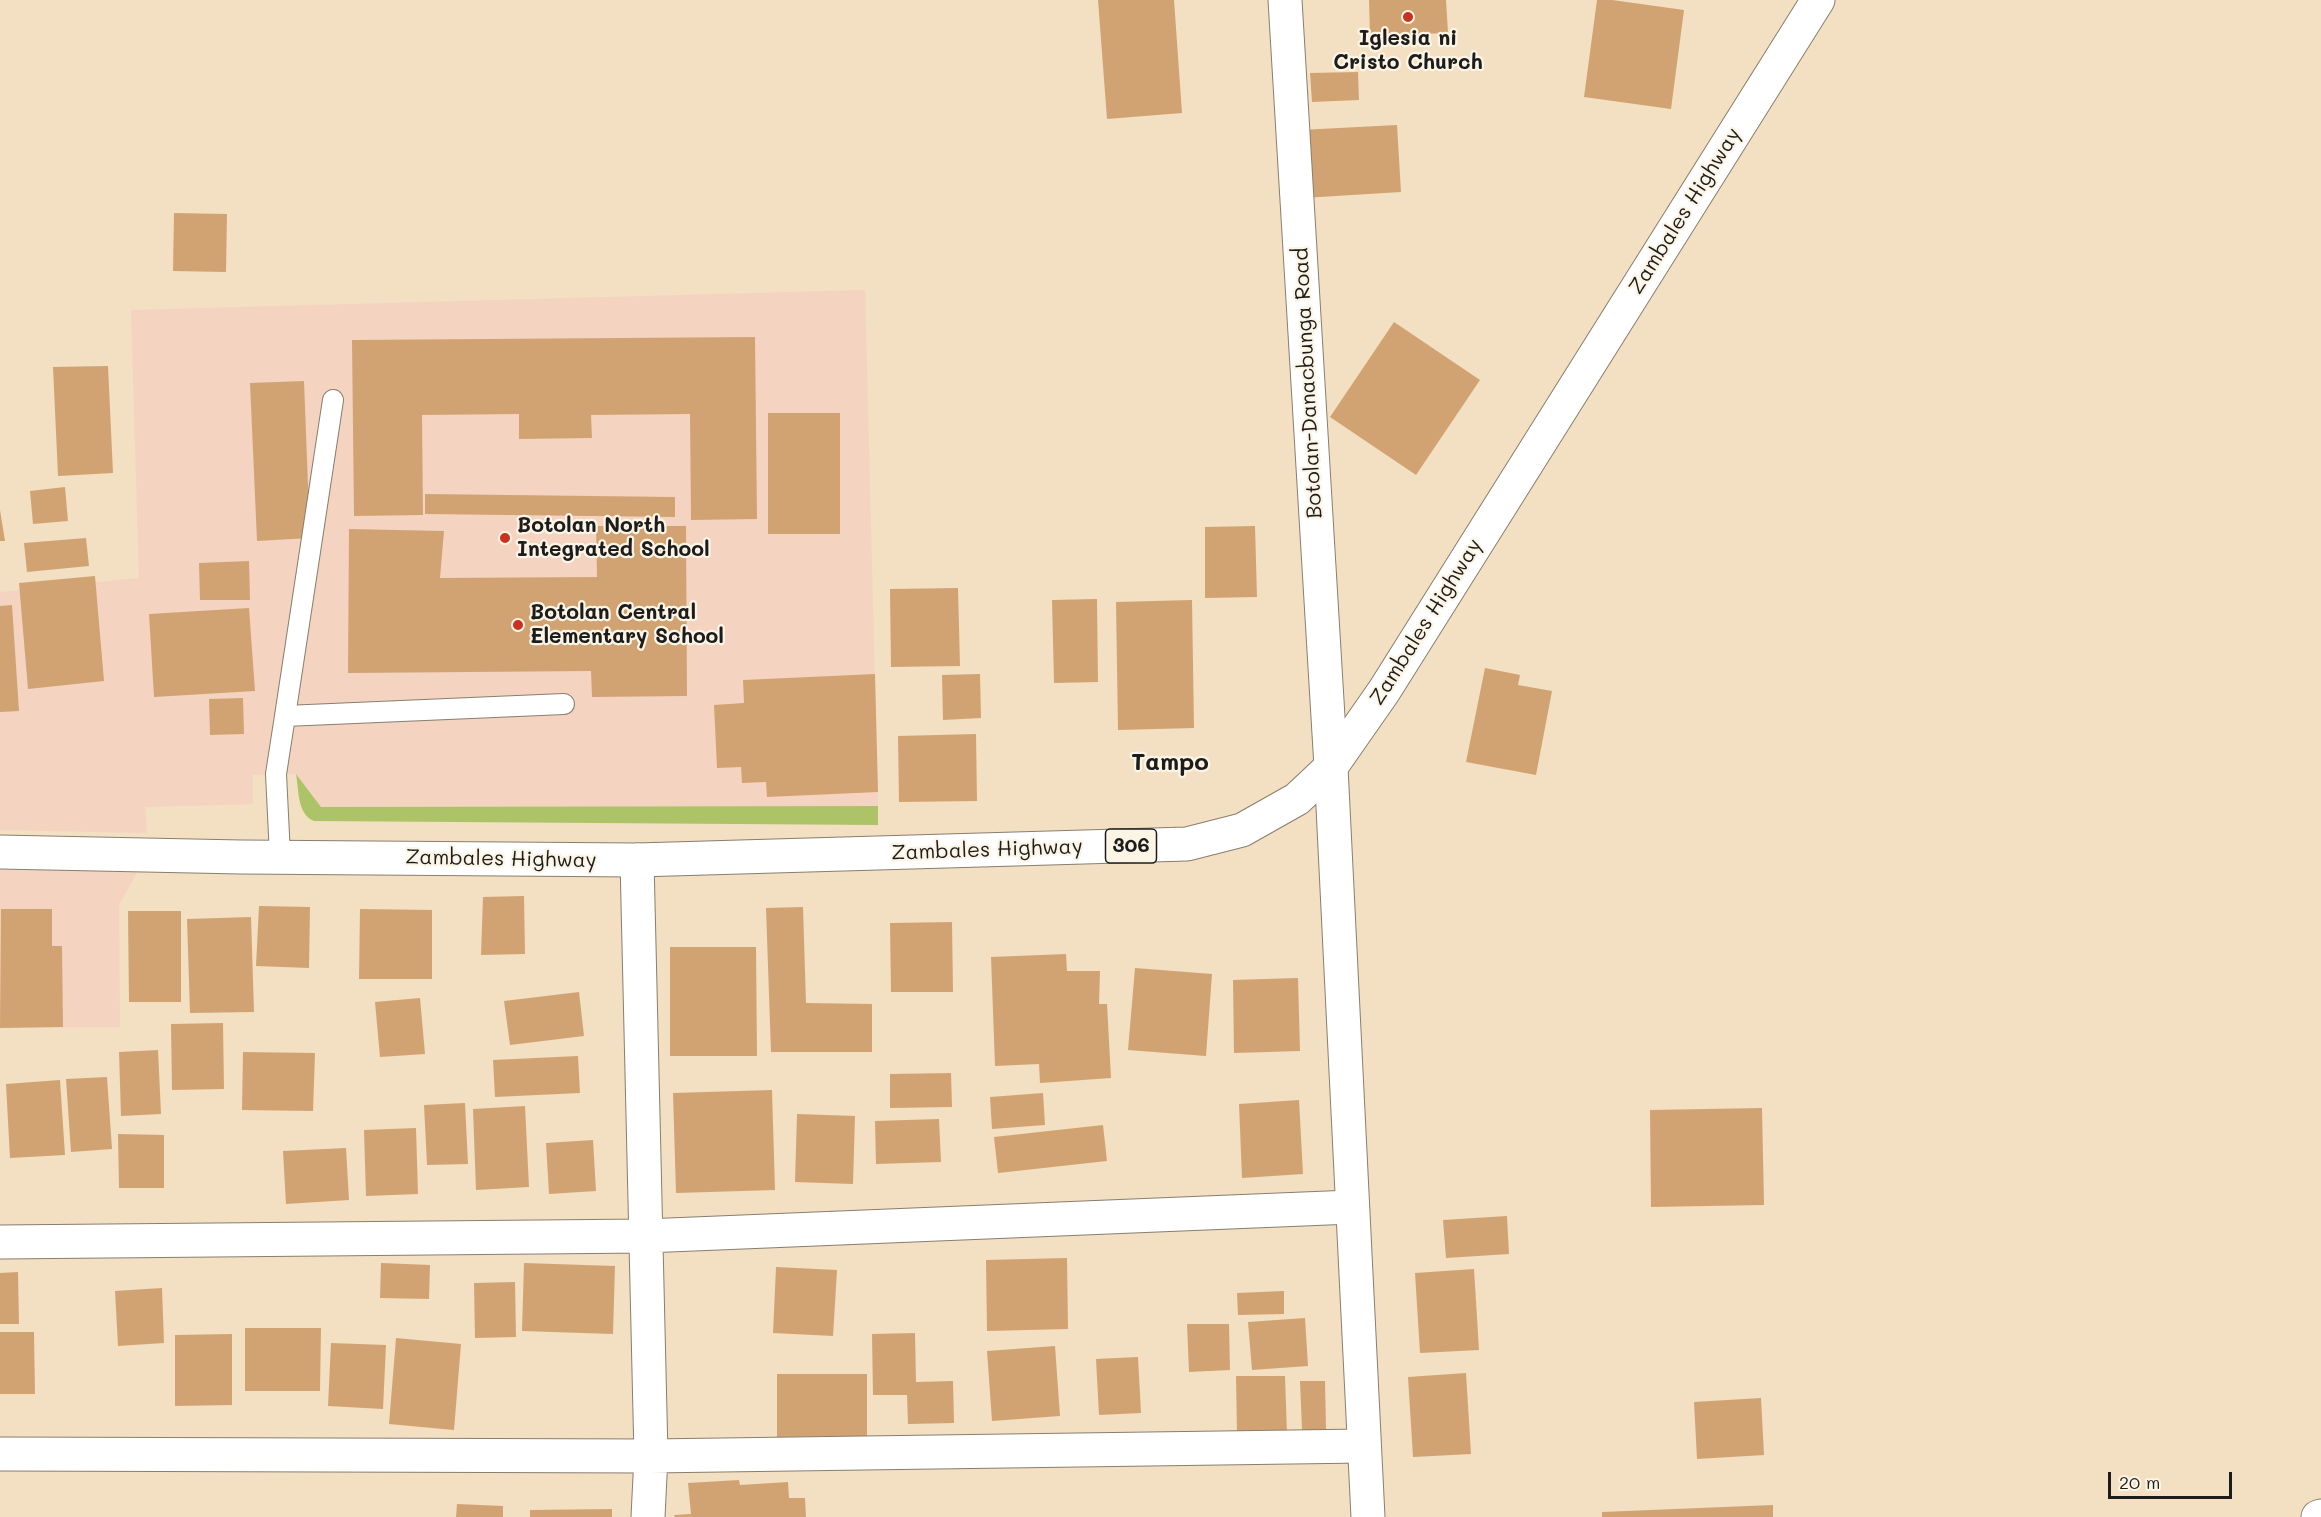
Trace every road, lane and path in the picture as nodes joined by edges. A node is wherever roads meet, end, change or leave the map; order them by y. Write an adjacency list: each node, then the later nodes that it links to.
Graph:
1 (1285, 0): 6 (street, Botolan-Danacbunga Road)
2 (1818, 0): 6 (street, Zambales Highway / 306)
3 (333, 400): 5 (lane)
4 (564, 704): 5 (lane)
5 (285, 716): 8 (lane)
6 (1331, 766): 9 (street, Zambales Highway / 306); 10 (street, Botolan-Danacbunga Road)
7 (0, 852): 8 (street, Zambales Highway / 306)
8 (280, 856): 9 (street, Zambales Highway / 306)
9 (637, 860): 11 (street)
10 (1352, 1207): 11 (street); 13 (street, Botolan-Danacbunga Road)
11 (645, 1236): 12 (street); 15 (street)
12 (0, 1242)
13 (1363, 1446): 15 (street); 17 (street, Botolan-Danacbunga Road)
14 (0, 1454): 15 (street)
15 (651, 1456): 16 (street)
16 (648, 1517)
17 (1368, 1517)

